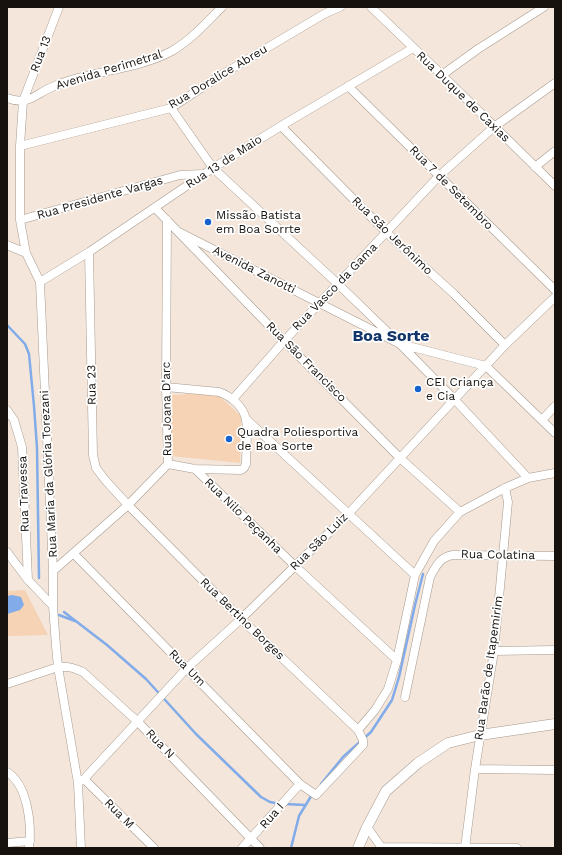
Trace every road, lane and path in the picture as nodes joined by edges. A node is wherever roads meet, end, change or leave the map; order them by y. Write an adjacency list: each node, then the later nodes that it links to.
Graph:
1 (59, 7): 11 (street, Rua 13)
2 (222, 7): 11 (street, Avenida Perimetral)
3 (340, 7): 12 (street, Rua Doralice Abreu)
4 (371, 7): 6 (street, Rua Duque de Caxias)
5 (544, 7): 7 (street)
6 (413, 48): 7 (street, Rua Duque de Caxias); 9 (street, Rua 13 de Maio)
7 (442, 75): 14 (street, Rua Duque de Caxias)
8 (555, 83): 14 (street, Rua Vasco da Gama)
9 (348, 86): 13 (street, Rua 13 de Maio); 20 (street, Rua 7 de Setembro)
10 (7, 98): 11 (street)
11 (23, 101): 15 (street, Rua Maria da Glória Torezani)
12 (171, 108): 15 (street, Rua Doralice Abreu); 18 (street)
13 (280, 126): 18 (street, Rua 13 de Maio); 26 (street, Rua São Jerônimo)
14 (494, 127): 17 (street, Rua Duque de Caxias); 20 (street, Rua Vasco da Gama)
15 (20, 146): 23 (street, Rua Maria da Glória Torezani)
16 (555, 151): 17 (street)
17 (535, 167): 21 (street, Rua Duque de Caxias)
18 (213, 168): 19 (street, Rua 13 de Maio); 31 (street)
19 (204, 174): 22 (street, Rua 13 de Maio); 23 (street, Rua Presidente Vargas)
20 (439, 176): 26 (street, Rua Vasco da Gama); 32 (street, Rua 7 de Setembro)
21 (555, 186)
22 (156, 208): 24 (street, Rua São Francisco); 28 (street, Rua 13 de Maio)
23 (20, 220): 29 (street, Rua Maria da Glória Torezani)
24 (167, 220): 25 (street, Rua São Francisco); 39 (street, Rua Joana D'arc)
25 (179, 232): 34 (street, Avenida Zanotti); 35 (street, Rua São Francisco)
26 (387, 233): 31 (street, Rua Vasco da Gama); 37 (street, Rua São Jerônimo)
27 (7, 245): 29 (street)
28 (90, 252): 30 (street, Rua 13 de Maio); 53 (street, Rua 23)
29 (26, 253): 30 (street, Rua Maria da Glória Torezani)
30 (40, 282): 61 (street, Rua Maria da Glória Torezani)
31 (338, 284): 34 (street, Rua Vasco da Gama); 36 (street)
32 (555, 290)
33 (555, 297): 37 (street, Rua São Luiz)
34 (319, 304): 35 (street, Rua Vasco da Gama); 36 (street, Avenida Zanotti)
35 (284, 341): 40 (street, Rua Vasco da Gama); 47 (street, Rua São Francisco)
36 (400, 344): 38 (street, Avenida Zanotti); 41 (street)
37 (505, 345): 38 (street, Rua São Luiz)
38 (486, 366): 41 (street, Rua São Luiz); 45 (street, Avenida Zanotti)
39 (166, 387): 40 (street); 48 (street, Rua Joana D'arc)
40 (233, 399): 44 (street)
41 (455, 400): 47 (street, Rua São Luiz); 51 (street)
42 (555, 406): 45 (street)
43 (7, 410): 63 (street, Rua Travessa)
44 (246, 419): 49 (street); 55 (street)
45 (542, 420): 46 (street, Avenida Zanotti)
46 (555, 433)
47 (400, 458): 54 (street, Rua São Francisco); 55 (street, Rua São Luiz)
48 (168, 464): 49 (street); 53 (street, Rua Joana D'arc)
49 (195, 469): 60 (street, Rua Nilo Peçanha)
50 (555, 473): 51 (street)
51 (528, 478): 52 (street)
52 (505, 488): 54 (street); 58 (street, Rua Barão de Itapemirim)
53 (128, 505): 57 (street, Rua Joana D'arc); 65 (street, Rua Bertino Borges)
54 (460, 512): 62 (street)
55 (349, 513): 60 (street, Rua São Luiz); 62 (street)
56 (7, 552): 63 (street)
57 (74, 554): 61 (street, Rua Joana D'arc); 70 (street, Rua Um)
58 (502, 556): 59 (street, Rua Colatina); 67 (street, Rua Barão de Itapemirim); 72 (street, Rua Colatina)
59 (555, 556)
60 (295, 566): 65 (street, Rua São Luiz); 68 (street, Rua Nilo Peçanha)
61 (53, 571): 64 (street, Rua Maria da Glória Torezani)
62 (415, 574): 68 (street)
63 (28, 580): 64 (street)
64 (53, 606): 69 (street, Rua Maria da Glória Torezani)
65 (241, 619): 70 (street, Rua São Luiz); 75 (street, Rua Bertino Borges)
66 (555, 650): 67 (street)
67 (494, 651): 76 (street, Rua Barão de Itapemirim)
68 (397, 660): 75 (street)
69 (58, 667): 71 (street); 73 (street, Rua N); 80 (street, Rua Maria da Glória Torezani)
70 (187, 668): 73 (street, Rua São Luiz); 81 (street, Rua Um)
71 (7, 684)
72 (406, 697)
73 (137, 721): 80 (street, Rua São Luiz); 84 (street, Rua N)
74 (555, 724): 76 (street)
75 (359, 732): 82 (street, Rua Bertino Borges)
76 (480, 735): 77 (street, Rua Barão de Itapemirim); 83 (street)
77 (475, 769): 78 (street); 93 (street, Rua Barão de Itapemirim)
78 (555, 770)
79 (8, 774): 86 (street)
80 (81, 781): 88 (street, Rua Maria da Glória Torezani); 89 (street, Rua M)
81 (300, 784): 82 (street, Rua Um); 84 (street, Rua I)
82 (316, 795)
83 (367, 827): 87 (street); 92 (street)
84 (252, 838): 90 (street, Rua I); 91 (street, Rua N)
85 (7, 843): 86 (street)
86 (29, 844)
87 (382, 847): 93 (street)
88 (81, 848)
89 (154, 848)
90 (242, 848)
91 (260, 848)
92 (358, 848)
93 (465, 848): 94 (street)
94 (517, 848)

